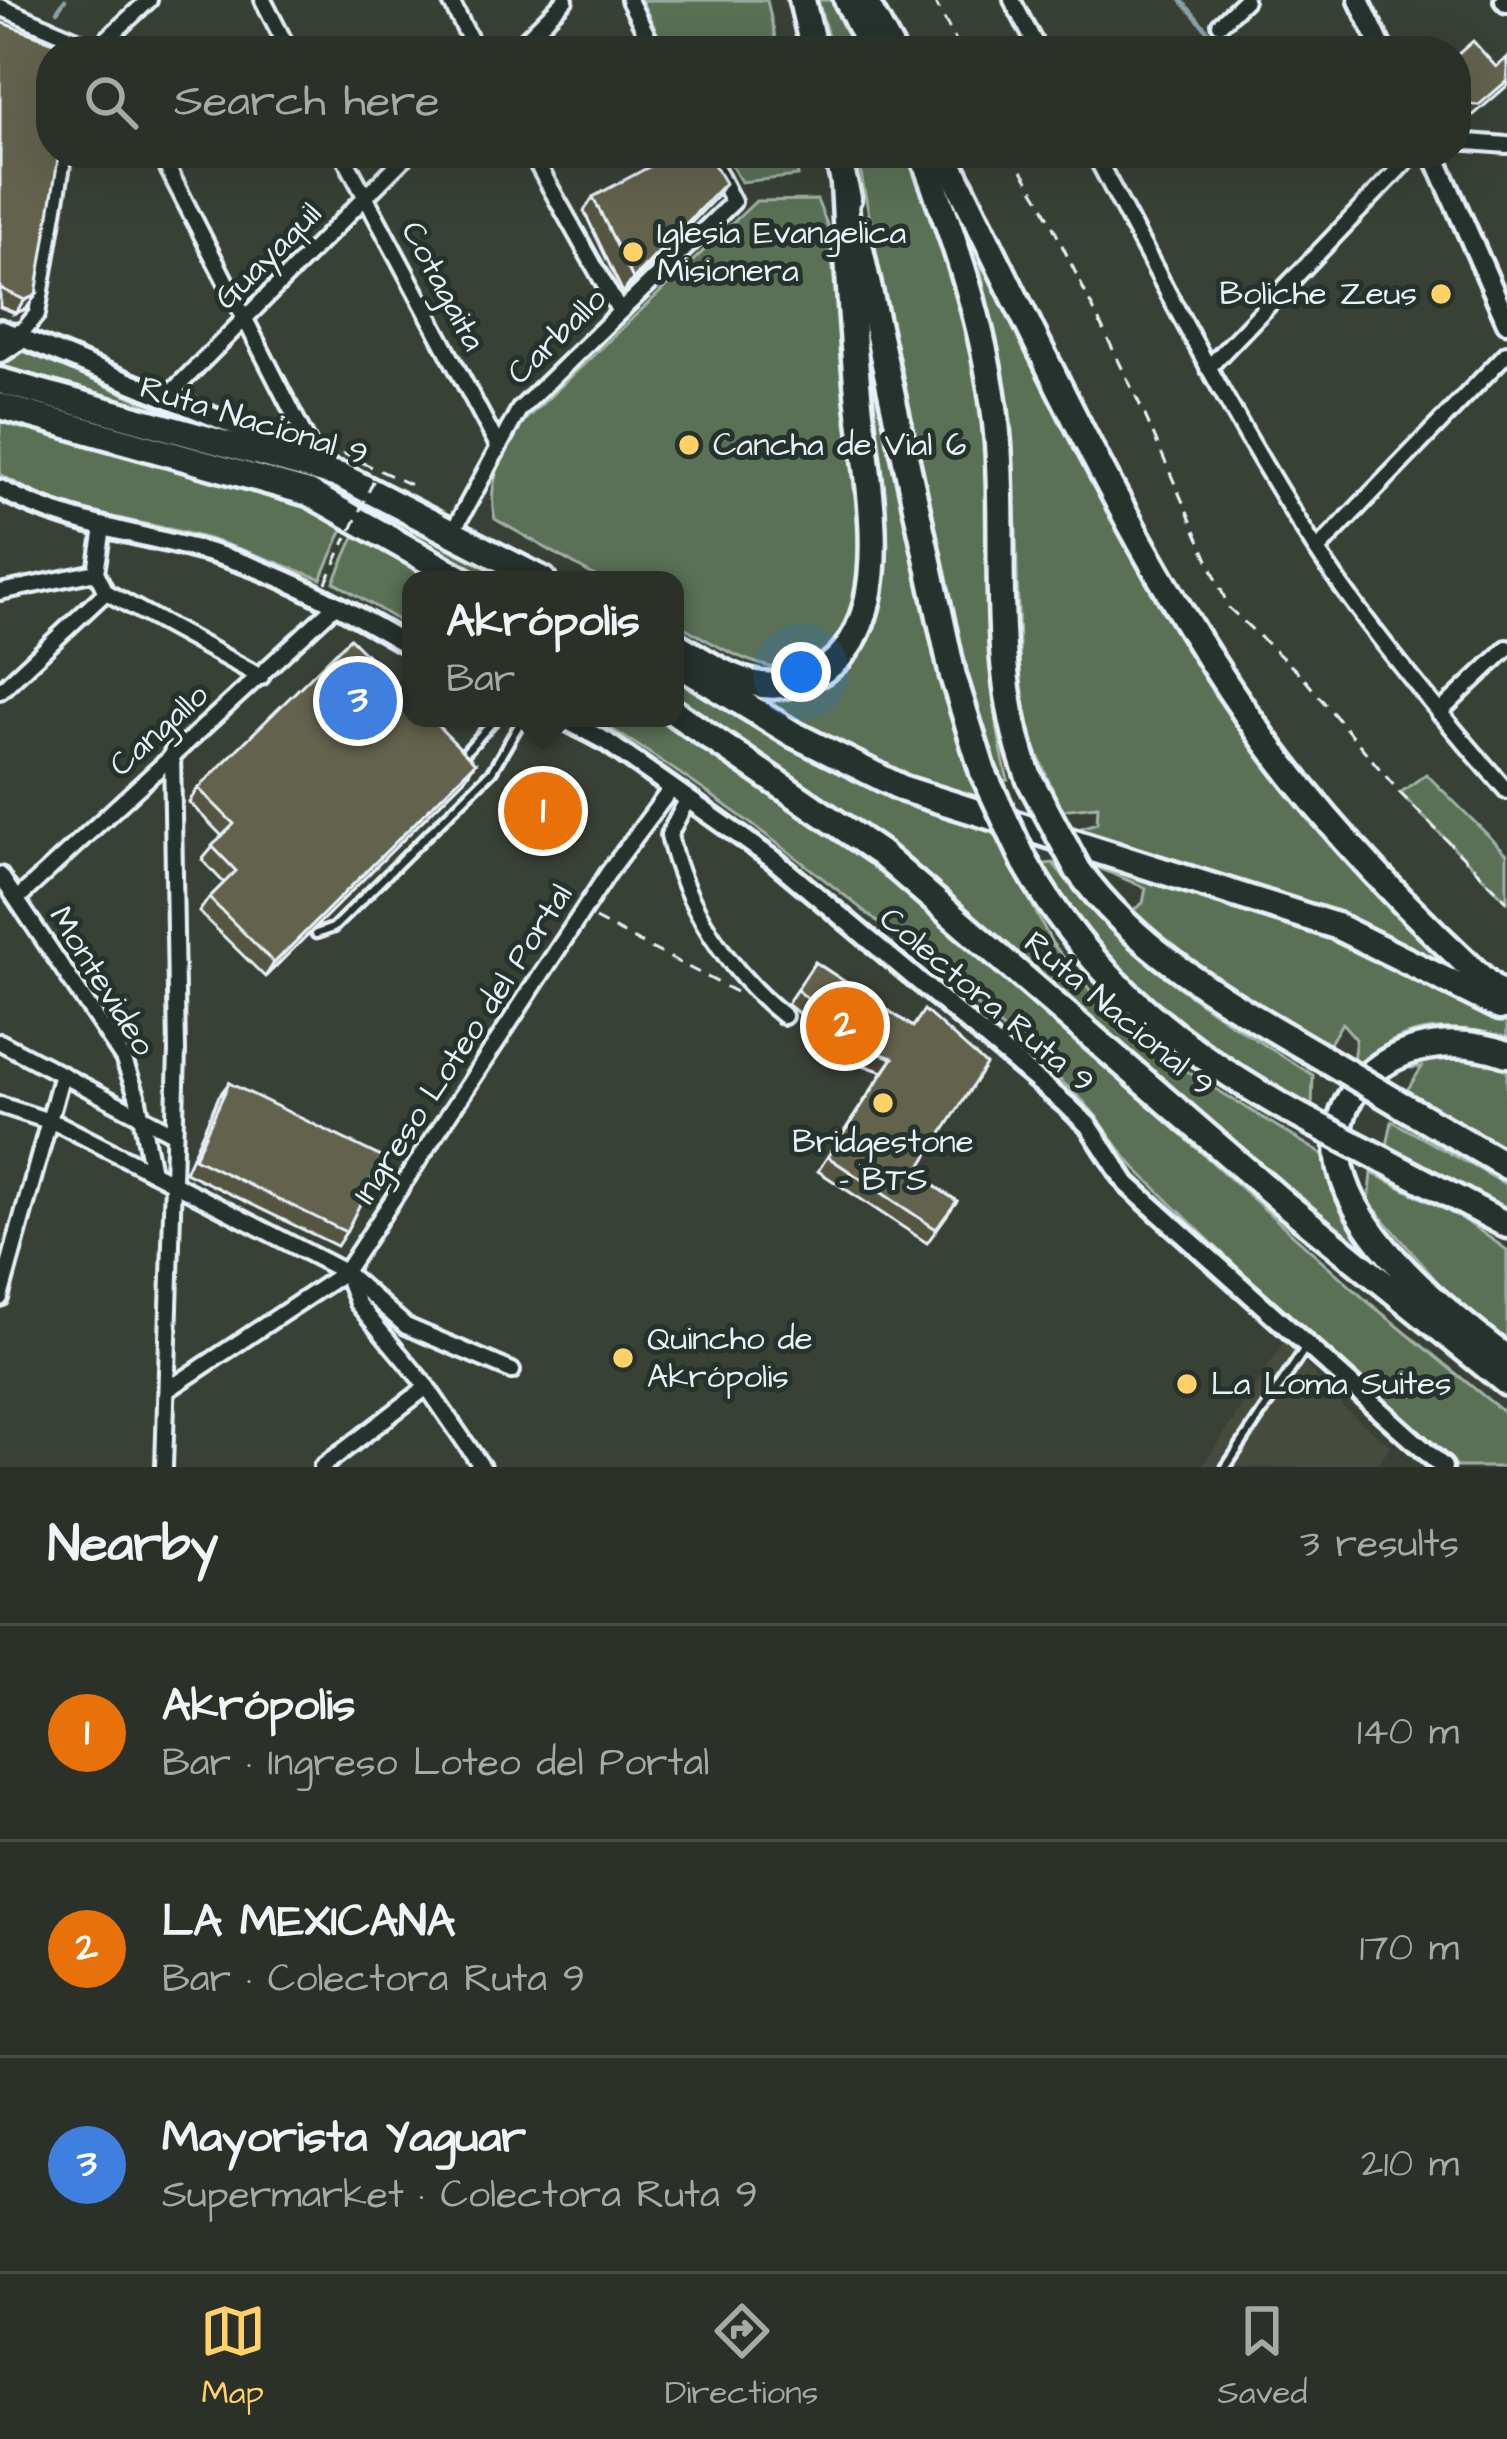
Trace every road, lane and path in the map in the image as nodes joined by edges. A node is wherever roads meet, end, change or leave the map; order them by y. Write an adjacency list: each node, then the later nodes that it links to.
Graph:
1 (149, 0): 17 (street)
2 (262, 0): 18 (street)
3 (450, 0): 19 (street)
4 (565, 0): 20 (street)
5 (629, 0): 21 (street)
6 (802, 0): 22 (highway)
7 (848, 0): 23 (highway)
8 (864, 0): 24 (highway)
9 (934, 0): 25 (path)
10 (1012, 0): 26 (street)
11 (1244, 0): 15 (street)
12 (1359, 0): 27 (main road)
13 (0, 7): 16 (street)
14 (0, 24): 28 (street)
15 (1220, 24)
16 (68, 36)
17 (108, 36)
18 (281, 36)
19 (468, 36)
20 (529, 36)
21 (647, 36)
22 (810, 36)
23 (865, 36)
24 (884, 36)
25 (953, 36)
26 (1032, 36)
27 (1377, 36)
28 (36, 38)
29 (1471, 142): 30 (street)
30 (1507, 145)
31 (61, 168): 49 (street)
32 (168, 168): 47 (street)
33 (350, 168): 45 (street, Cotagaita)
34 (394, 168): 45 (street, Guayaquil)
35 (539, 168): 46 (street)
36 (716, 168): 46 (street, Carballo)
37 (840, 168): 44 (highway)
38 (927, 168): 100 (highway, bridge)
39 (951, 168): 90 (highway)
40 (1020, 168): 86 (path)
41 (1102, 168): 51 (street)
42 (1400, 168): 51 (street)
43 (1439, 168): 48 (main road)
44 (844, 183): 70 (highway); 104 (highway, bridge)
45 (365, 196): 47 (street, Guayaquil); 55 (street, Cotagaita)
46 (620, 312): 55 (street, Carballo)
47 (245, 317): 53 (street, Guayaquil); 56 (street)
48 (1507, 322)
49 (6, 338): 53 (street)
50 (1507, 353): 61 (street)
51 (1208, 368): 61 (street)
52 (0, 381): 57 (highway, Ruta Nacional 9)
53 (166, 398): 56 (street)
54 (0, 406): 62 (highway, Ruta Nacional 9)
55 (497, 444): 60 (street, Carballo)
56 (316, 458): 57 (street)
57 (342, 465): 60 (highway, Ruta Nacional 9); 65 (path, bridge)
58 (0, 489): 59 (street)
59 (103, 528): 64 (street); 68 (street)
60 (452, 533): 63 (highway, Ruta Nacional 9)
61 (1317, 550): 75 (street)
62 (447, 571)
63 (528, 571)
64 (96, 572): 66 (street); 67 (street)
65 (328, 579)
66 (0, 592)
67 (106, 592): 73 (street); 74 (street)
68 (337, 604): 69 (street); 73 (street, Cangallo)
69 (402, 641)
70 (684, 649)
71 (1507, 649): 75 (street)
72 (684, 667): 91 (highway)
73 (261, 677): 80 (street, Cangallo)
74 (0, 691)
75 (1439, 713): 82 (street)
76 (684, 719): 103 (highway, Ruta Nacional 9)
77 (488, 727): 81 (lane)
78 (518, 727): 88 (lane)
79 (579, 727): 83 (street, Colectora Ruta 9)
80 (172, 752): 85 (street, Cangallo); 99 (street)
81 (462, 756)
82 (1507, 791)
83 (679, 795): 87 (street, Ingreso Loteo del Portal); 92 (street); 109 (street, Colectora Ruta 9)
84 (0, 875): 85 (street, Montevideo)
85 (18, 898): 97 (street, Montevideo)
86 (1507, 901)
87 (583, 913): 89 (path); 107 (street, Ingreso Loteo del Portal)
88 (316, 934)
89 (744, 995)
90 (1507, 1000)
91 (1507, 1011)
92 (784, 1016)
93 (0, 1042): 95 (street)
94 (1507, 1054): 110 (highway)
95 (62, 1074): 97 (street); 98 (street)
96 (0, 1105): 98 (street)
97 (141, 1116): 99 (street); 101 (street, Montevideo)
98 (46, 1120): 101 (street); 108 (street)
99 (171, 1132): 102 (street)
100 (1507, 1166)
101 (152, 1172): 102 (street)
102 (170, 1185): 107 (street); 114 (street)
103 (1282, 1202): 112 (highway, Ruta Nacional 9); 115 (highway)
104 (1467, 1204): 105 (highway); 106 (highway)
105 (1507, 1225)
106 (1507, 1237)
107 (345, 1272): 111 (street); 113 (street); 114 (street)
108 (0, 1298)
109 (1306, 1347): 119 (lane); 120 (street, Colectora Ruta 9)
110 (1507, 1359)
111 (512, 1371)
112 (1507, 1383)
113 (427, 1387): 116 (street); 118 (street)
114 (169, 1389): 117 (street)
115 (1507, 1401)
116 (476, 1465)
117 (164, 1467)
118 (322, 1467)
119 (1226, 1467)
120 (1443, 1467)

